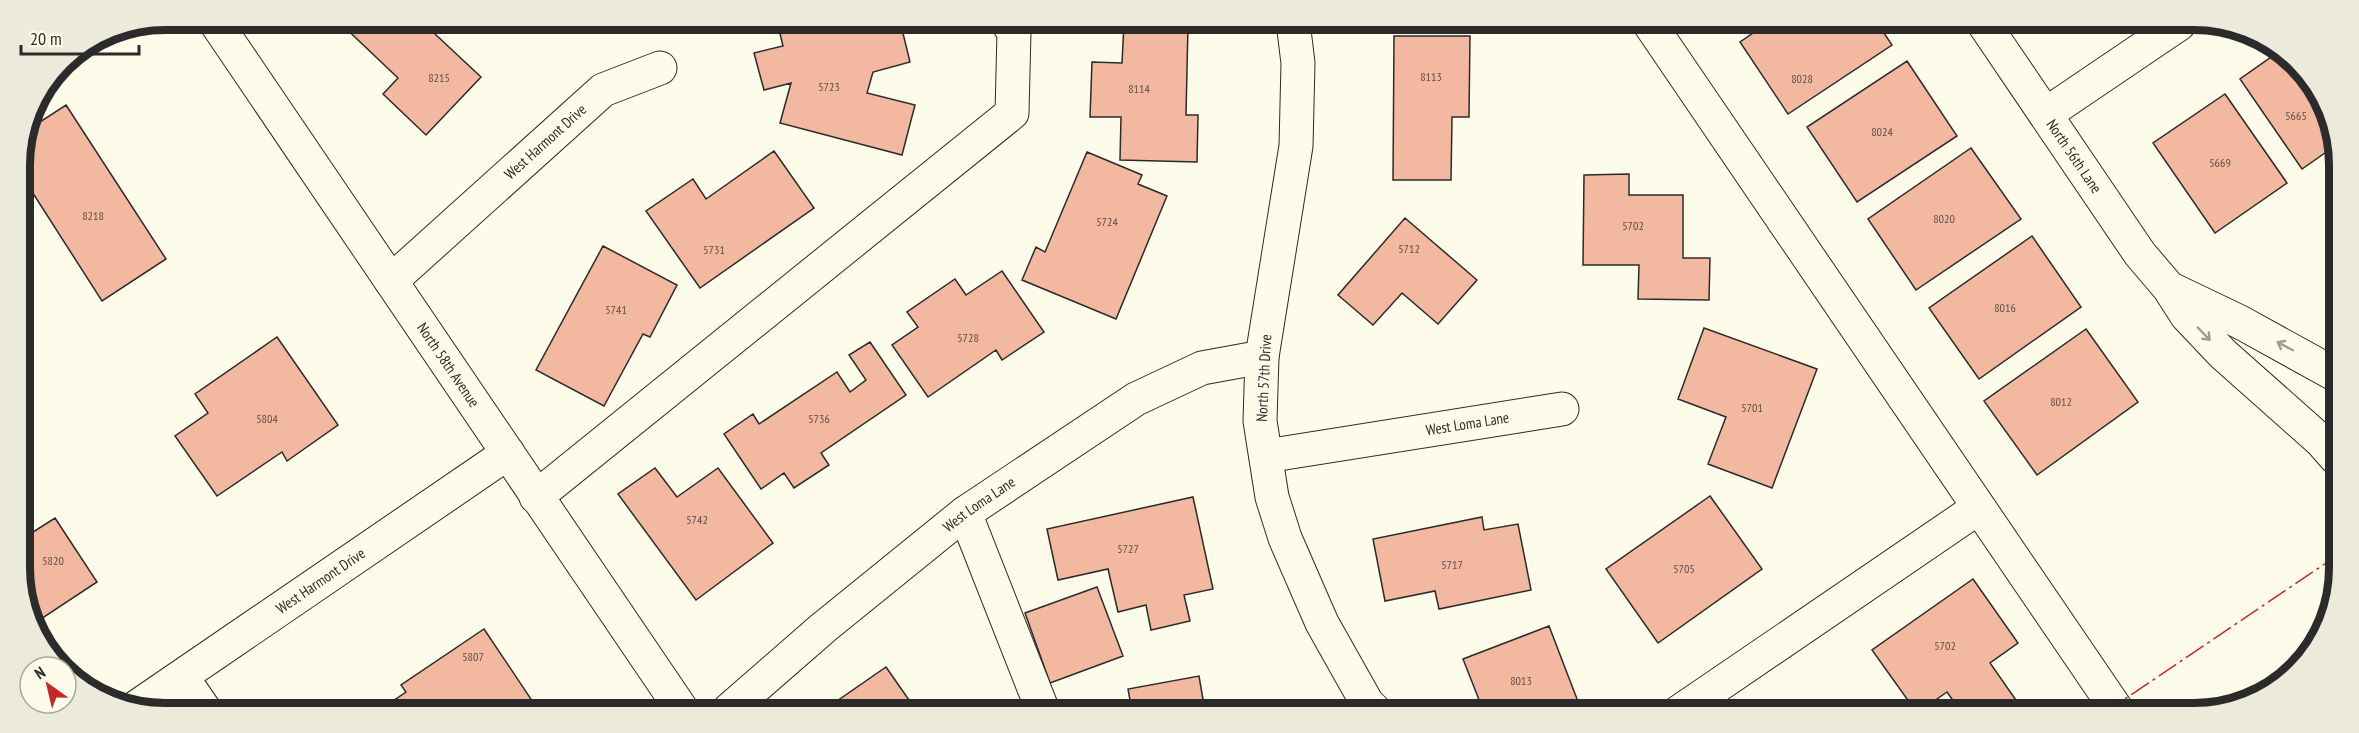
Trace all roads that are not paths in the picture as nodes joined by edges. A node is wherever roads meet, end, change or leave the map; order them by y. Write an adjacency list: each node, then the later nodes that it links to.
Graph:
1 (221, 30): 9 (street, North 58th Avenue)
2 (1013, 30): 17 (street)
3 (1294, 30): 11 (street, North 57th Drive)
4 (1654, 30): 18 (street)
5 (1988, 30): 8 (street, North 56th Lane)
6 (2170, 30): 8 (street)
7 (660, 68): 9 (street, West Harmont Drive)
8 (2046, 114): 10 (street, North 56th Lane)
9 (391, 281): 15 (street, North 58th Avenue)
10 (2169, 288): 12 (street, North 56th Lane, one-way to 10); 14 (street, North 56th Lane, one-way to 14)
11 (1262, 357): 16 (street, North 57th Drive); 19 (street, West Loma Lane)
12 (2329, 371)
13 (1562, 410): 16 (street, West Loma Lane)
14 (2329, 450)
15 (508, 453): 17 (street, North 58th Avenue); 20 (street, West Harmont Drive)
16 (1266, 456): 26 (street, North 57th Drive)
17 (536, 497): 23 (street, North 58th Avenue)
18 (1978, 508): 27 (street); 28 (street)
19 (965, 513): 24 (street, West Loma Lane); 25 (street)
20 (182, 677): 21 (street, West Harmont Drive); 22 (street)
21 (145, 701)
22 (200, 703)
23 (677, 703)
24 (737, 703)
25 (1041, 703)
26 (1367, 703)
27 (1692, 703)
28 (2112, 703)

